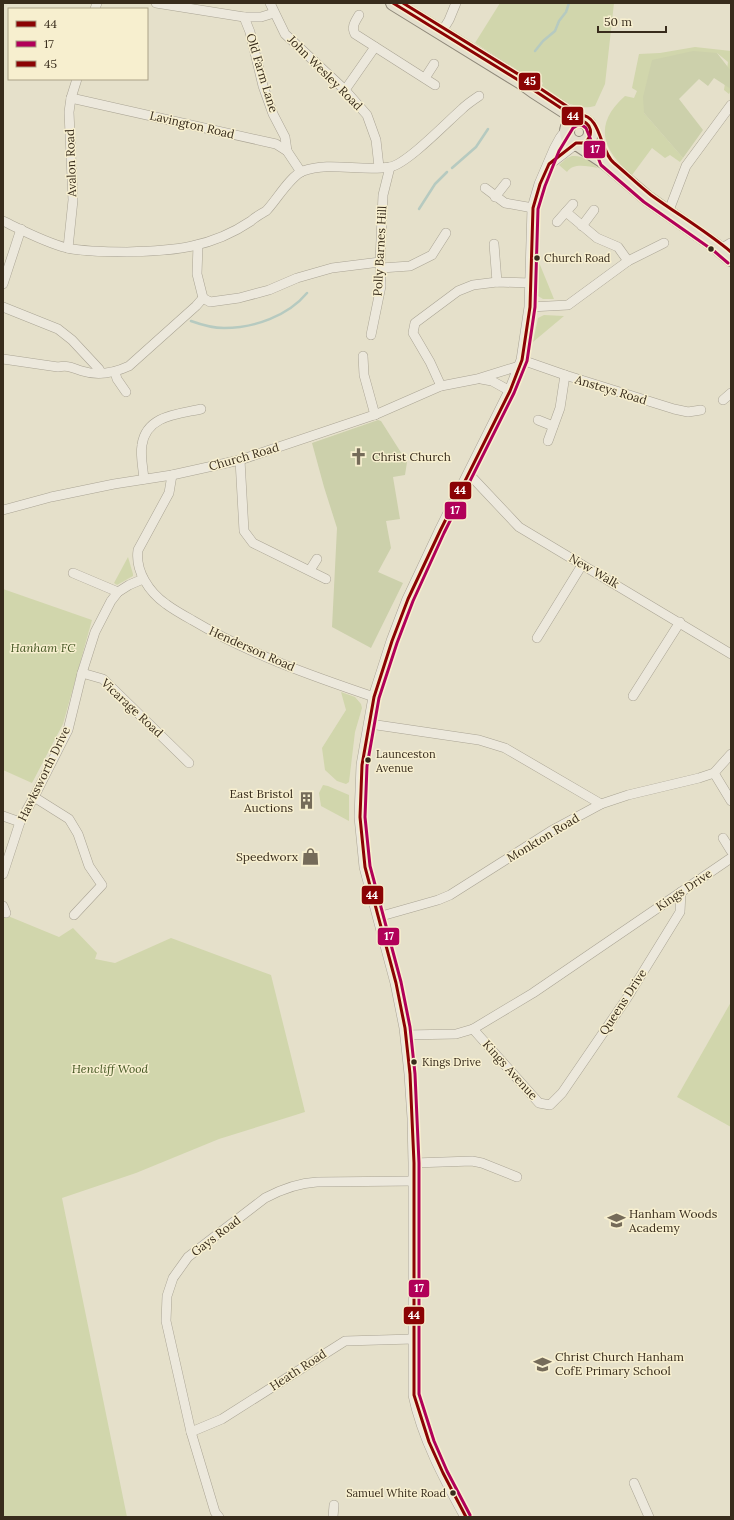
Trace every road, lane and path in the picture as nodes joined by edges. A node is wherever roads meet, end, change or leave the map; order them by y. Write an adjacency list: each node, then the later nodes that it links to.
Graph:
1 (156, 3): 7 (street)
2 (270, 3): 5 (street, John Wesley Road)
3 (393, 3): 8 (main road)
4 (456, 3): 8 (street)
5 (274, 13): 7 (street); 14 (street, John Wesley Road)
6 (359, 15): 9 (street)
7 (244, 17): 25 (street, Old Farm Lane)
8 (441, 33): 15 (main road)
9 (375, 47): 11 (street); 14 (street)
10 (434, 64): 11 (street)
11 (425, 78): 13 (street)
12 (76, 80): 17 (street, Avalon Road)
13 (435, 85)
14 (345, 90): 28 (street, John Wesley Road)
15 (534, 92): 21 (main road); 22 (main road)
16 (478, 96): 18 (street)
17 (71, 98): 25 (street, Lavington Road); 47 (street, Avalon Road)
18 (467, 104): 20 (street); 29 (street)
19 (731, 104): 38 (street)
20 (474, 111)
21 (580, 120): 22 (main road); 23 (main road)
22 (567, 129): 24 (main road); 27 (street)
23 (592, 133): 24 (main road); 26 (main road)
24 (577, 144): 26 (main road); 27 (street)
25 (287, 151): 30 (street)
26 (605, 162): 38 (main road)
27 (549, 164): 35 (street)
28 (380, 167): 29 (street); 30 (street)
29 (390, 167): 50 (street, Polly Barnes Hill)
30 (301, 172): 46 (street)
31 (506, 183): 33 (street)
32 (485, 188): 33 (street)
33 (495, 197): 35 (street)
34 (572, 204): 37 (street)
35 (533, 208): 52 (street)
36 (594, 210): 41 (street)
37 (566, 212): 40 (street); 41 (street)
38 (668, 213): 48 (main road)
39 (3, 221): 42 (street)
40 (557, 222)
41 (582, 226): 49 (street)
42 (20, 230): 47 (street); 53 (street)
43 (446, 233): 50 (street)
44 (664, 243): 49 (street)
45 (494, 244): 51 (street)
46 (198, 245): 47 (street); 54 (street)
47 (68, 248)
48 (728, 251)
49 (628, 261): 56 (street)
50 (380, 265): 54 (street); 57 (street, Polly Barnes Hill)
51 (497, 282): 52 (street); 65 (street)
52 (531, 283): 56 (street)
53 (3, 284)
54 (204, 298): 61 (street)
55 (3, 307): 62 (street)
56 (530, 307): 60 (street)
57 (371, 335)
58 (363, 356): 72 (street)
59 (3, 359): 62 (street)
60 (521, 363): 63 (street, Ansteys Road); 64 (street, Church Road); 66 (street)
61 (115, 372): 62 (street); 67 (street)
62 (101, 373)
63 (565, 375): 71 (street, Ansteys Road); 74 (street)
64 (477, 379): 65 (street, Church Road); 66 (street, Church Road)
65 (441, 386): 72 (street, Church Road)
66 (510, 391): 77 (street)
67 (126, 392)
68 (731, 392): 69 (street)
69 (723, 400)
70 (201, 410): 79 (street)
71 (701, 410)
72 (375, 415): 76 (street, Church Road)
73 (538, 420): 74 (street)
74 (554, 426): 75 (street)
75 (548, 441)
76 (240, 460): 78 (street, Church Road); 83 (street)
77 (468, 474): 82 (street, New Walk); 93 (street)
78 (172, 475): 79 (street, Church Road); 85 (street)
79 (144, 479): 80 (street, Church Road)
80 (3, 510)
81 (316, 559): 83 (street)
82 (582, 565): 88 (street, New Walk); 89 (street)
83 (310, 570): 86 (street)
84 (72, 573): 87 (street)
85 (143, 579): 87 (street); 93 (street, Henderson Road)
86 (326, 579)
87 (118, 592): 91 (street)
88 (680, 622): 90 (street, New Walk); 92 (street)
89 (537, 638)
90 (731, 654)
91 (82, 673): 96 (street, Vicarage Road); 98 (street, Hawksworth Drive)
92 (633, 696)
93 (374, 697): 94 (street)
94 (370, 724): 100 (street); 109 (street)
95 (731, 754): 97 (street)
96 (189, 763)
97 (714, 773): 99 (street); 100 (street, Monkton Road)
98 (34, 797): 102 (street, Hawksworth Drive); 108 (street)
99 (731, 801)
100 (601, 804): 109 (street, Monkton Road)
101 (3, 816): 102 (street)
102 (20, 822): 106 (street, Hawksworth Drive)
103 (723, 838): 104 (street)
104 (731, 851)
105 (731, 858): 107 (street, Kings Drive)
106 (3, 874)
107 (681, 892): 110 (street, Kings Drive); 112 (street, Queens Drive)
108 (74, 915)
109 (378, 917): 111 (street)
110 (473, 1029): 111 (street, Kings Drive); 112 (street, Kings Avenue)
111 (406, 1035): 113 (street)
112 (550, 1105)
113 (414, 1163): 114 (street); 115 (street)
114 (517, 1177)
115 (414, 1181): 116 (street); 117 (street, Gays Road)
116 (413, 1339): 117 (street, Heath Road); 122 (street)
117 (191, 1432): 120 (street, Gays Road)
118 (634, 1482): 123 (street)
119 (334, 1505): 121 (street)
120 (219, 1517)
121 (332, 1517)
122 (466, 1517)
123 (649, 1517)

